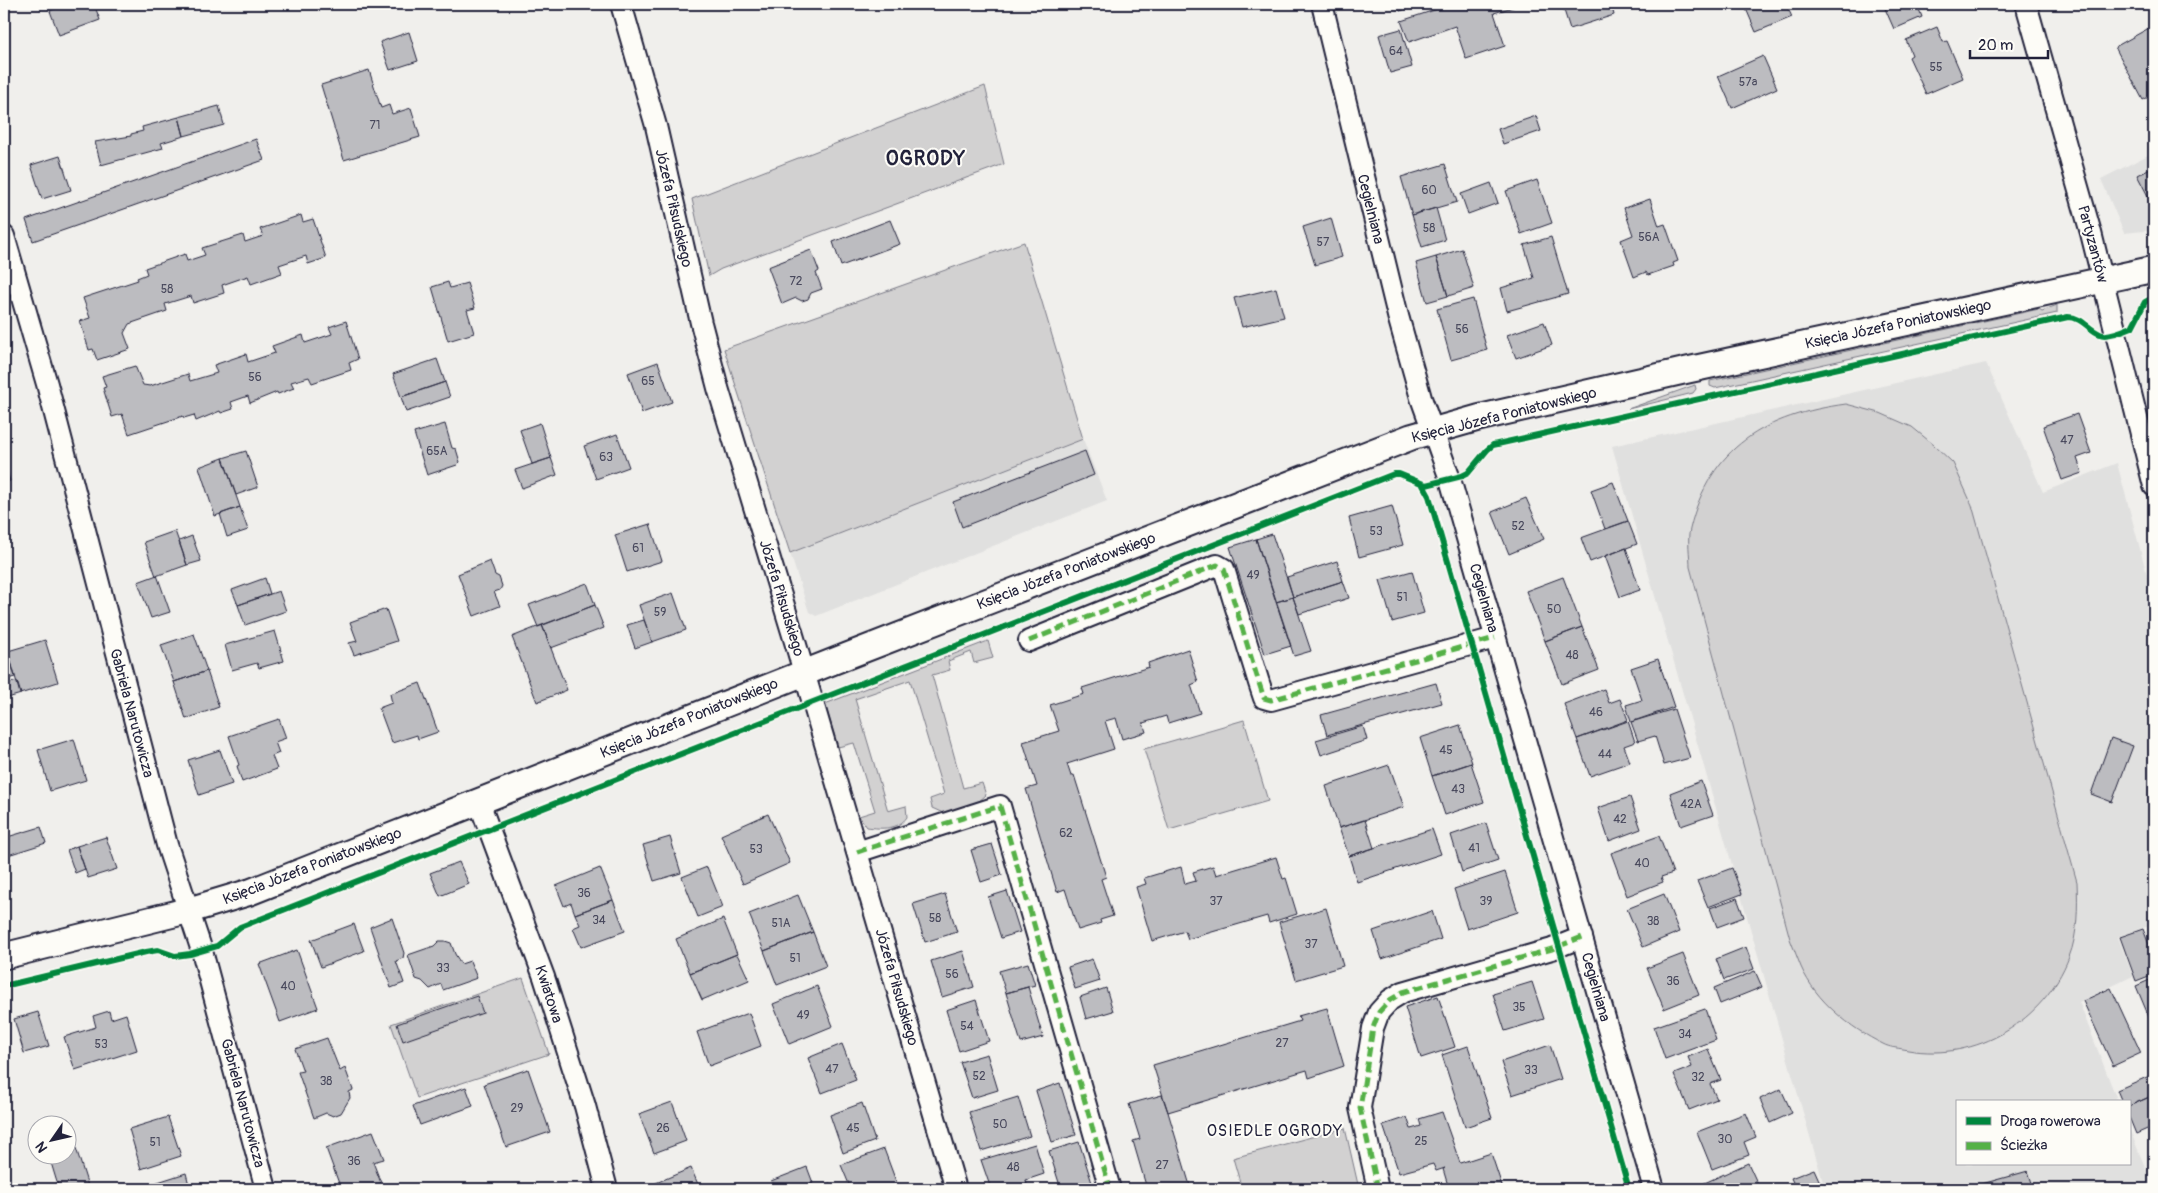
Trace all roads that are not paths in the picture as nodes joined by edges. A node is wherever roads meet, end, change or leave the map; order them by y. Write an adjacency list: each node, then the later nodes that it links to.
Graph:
1 (621, 4): 11 (street, Józefa Piłsudskiego)
2 (1322, 4): 7 (street, Cegielniana)
3 (2026, 4): 6 (street, Partyzantów)
4 (4, 236): 14 (street, Gabriela Narutowicza)
5 (2154, 269): 6 (street, Księcia Józefa Poniatowskiego)
6 (2103, 280): 7 (street, Księcia Józefa Poniatowskiego); 8 (street, Partyzantów)
7 (1433, 430): 9 (street, Cegielniana); 11 (street, Księcia Józefa Poniatowskiego)
8 (2154, 486)
9 (1495, 638): 10 (street); 15 (street, Cegielniana)
10 (1029, 641)
11 (804, 673): 12 (street, Księcia Józefa Poniatowskiego); 13 (street, Józefa Piłsudskiego)
12 (479, 802): 14 (street, Księcia Józefa Poniatowskiego); 18 (street, Kwiatowa)
13 (857, 852): 19 (street, Józefa Piłsudskiego); 20 (street)
14 (190, 910): 16 (street, Księcia Józefa Poniatowskiego); 17 (street, Gabriela Narutowicza)
15 (1582, 937): 21 (street); 22 (street, Cegielniana)
16 (4, 956)
17 (266, 1189)
18 (607, 1189)
19 (956, 1189)
20 (1110, 1189)
21 (1378, 1189)
22 (1654, 1189)

